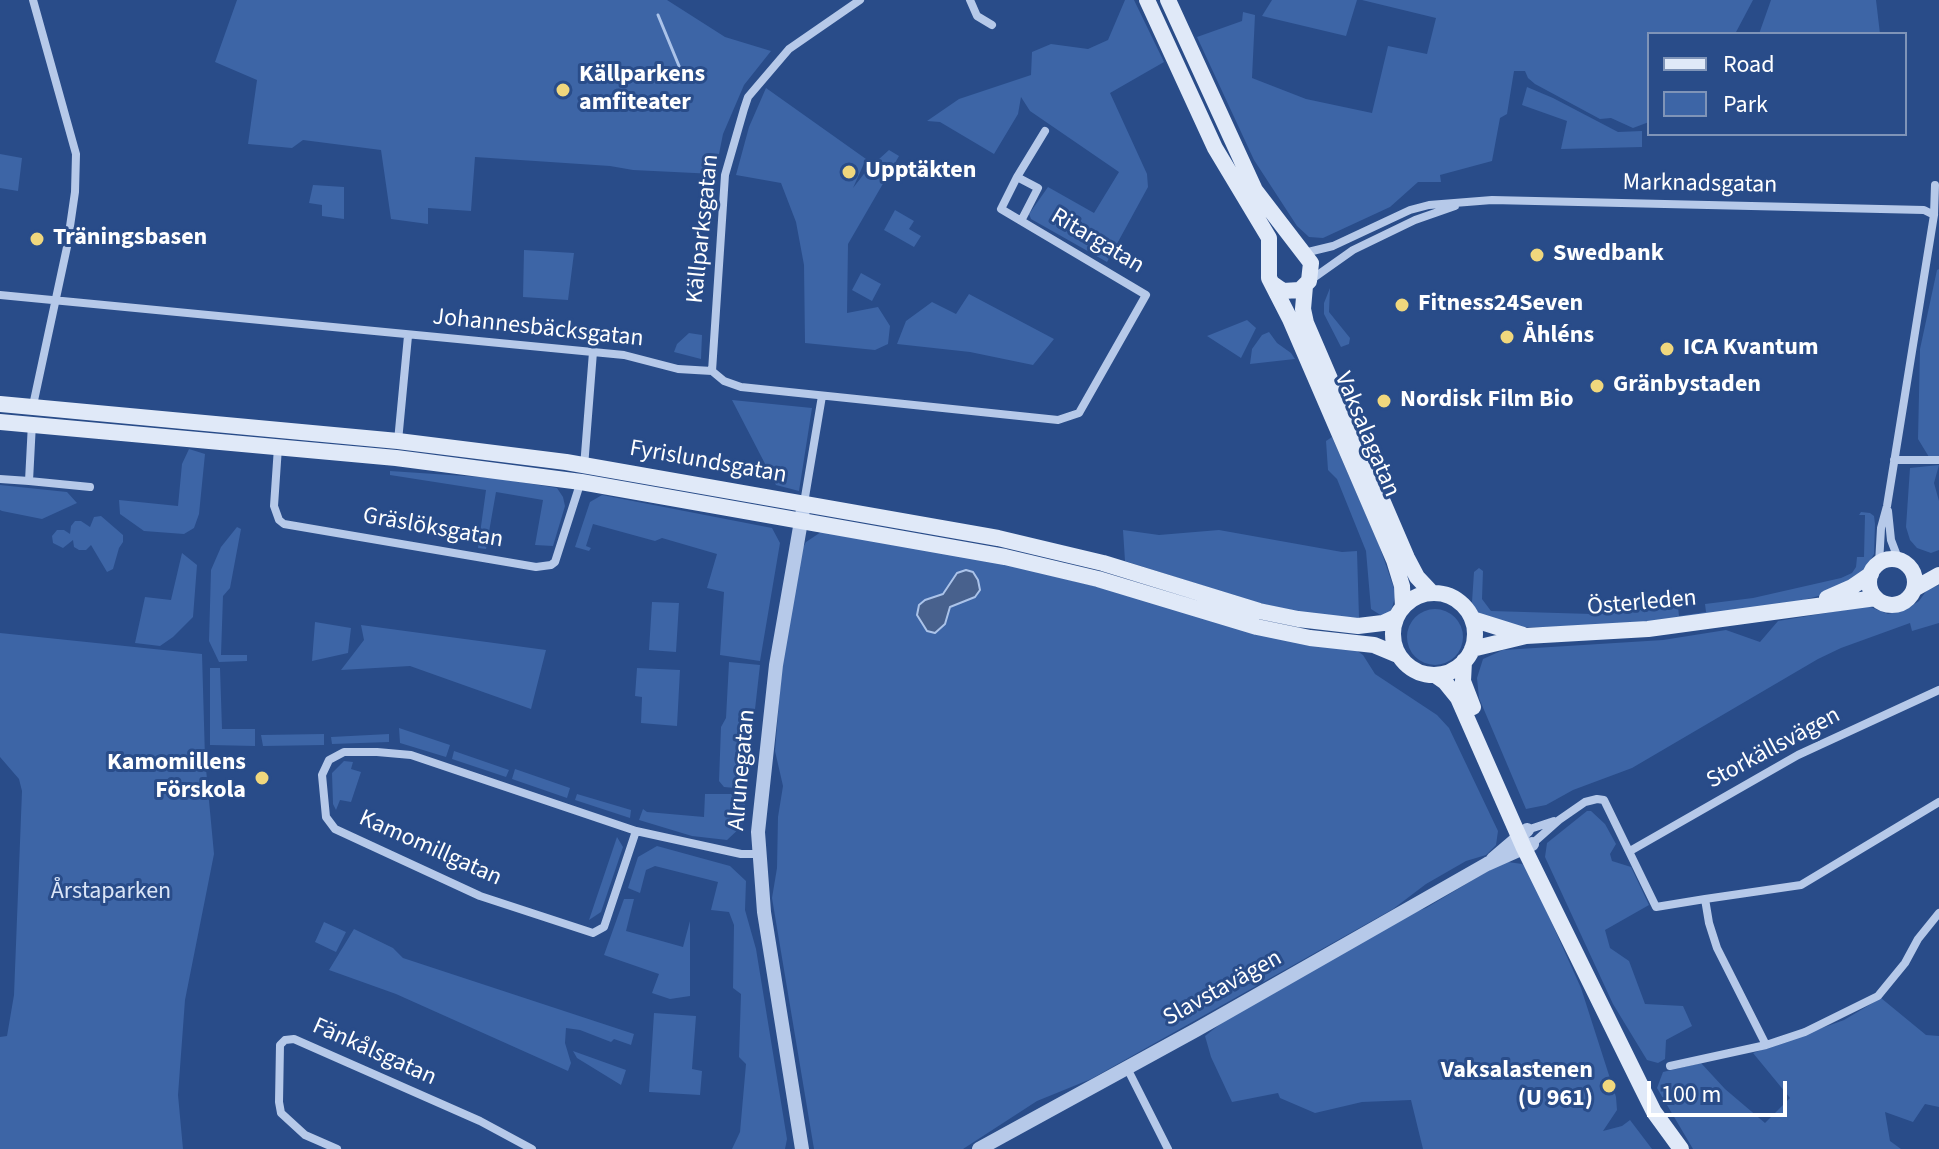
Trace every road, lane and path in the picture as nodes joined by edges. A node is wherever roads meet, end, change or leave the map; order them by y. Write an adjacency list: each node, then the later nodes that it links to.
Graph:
1 (33, 0): 18 (street)
2 (860, 0): 21 (street, Källparksgatan)
3 (970, 0): 6 (street)
4 (1147, 0): 14 (main road)
5 (1168, 0): 13 (main road)
6 (992, 25)
7 (1045, 131): 8 (street, Ritargatan)
8 (1017, 177): 12 (street, Ritargatan); 12 (street, Ritargatan)
9 (1935, 185): 11 (street)
10 (1464, 203): 11 (street, Marknadsgatan); 13 (street, Marknadsgatan); 16 (street, Marknadsgatan)
11 (1934, 215): 30 (street)
12 (1021, 221): 25 (street, Ritargatan)
13 (1303, 251): 14 (main road); 16 (main road)
14 (1268, 264): 15 (main road)
15 (1273, 284): 16 (main road); 45 (main road, Vaksalagatan)
16 (1307, 284): 43 (main road, Vaksalagatan)
17 (0, 295): 18 (street, Johannesbäcksgatan)
18 (57, 301): 19 (street, Johannesbäcksgatan); 24 (street)
19 (408, 336): 20 (street, Johannesbäcksgatan); 28 (street)
20 (593, 352): 21 (street, Johannesbäcksgatan); 32 (street, Gräslöksgatan)
21 (712, 371): 22 (street, Johannesbäcksgatan)
22 (822, 396): 25 (street, Johannesbäcksgatan); 38 (street, Alrunegatan)
23 (0, 404): 24 (main road, Fyrislundsgatan)
24 (32, 408): 27 (street); 28 (main road, Fyrislundsgatan)
25 (1065, 418)
26 (0, 422): 27 (main road, Fyrislundsgatan)
27 (32, 425): 29 (main road, Fyrislundsgatan); 34 (street)
28 (398, 441): 32 (main road, Fyrislundsgatan)
29 (278, 446): 35 (main road, Fyrislundsgatan); 35 (street, Gräslöksgatan)
30 (1894, 460): 31 (street); 37 (street)
31 (1939, 460)
32 (584, 465): 35 (street, Gräslöksgatan); 38 (main road, Fyrislundsgatan)
33 (0, 479): 34 (street)
34 (29, 481): 36 (street)
35 (581, 482): 38 (main road, Fyrislundsgatan)
36 (90, 487)
37 (1887, 506): 39 (street); 40 (street)
38 (802, 512): 45 (main road, Fyrislundsgatan); 49 (main road, Fyrislundsgatan); 58 (street, Alrunegatan)
39 (1905, 564): 40 (main road); 41 (main road); 42 (main road)
40 (1875, 569): 44 (main road); 46 (main road, Österleden)
41 (1939, 572): 42 (main road)
42 (1914, 589): 44 (main road)
43 (1432, 593): 45 (main road); 47 (main road)
44 (1876, 598): 46 (main road, Österleden)
45 (1399, 612): 49 (main road)
46 (1761, 613): 48 (main road, Österleden)
47 (1472, 619): 48 (main road, Österleden); 50 (main road)
48 (1526, 636): 50 (main road, Österleden)
49 (1398, 655): 51 (main road)
50 (1468, 655): 51 (main road); 56 (main road)
51 (1435, 675): 56 (main road)
52 (1939, 690): 57 (street, Storkällsvägen)
53 (1939, 802): 59 (street)
54 (1559, 820): 56 (street); 56 (street); 57 (street)
55 (636, 831): 55 (street, Kamomillgatan); 58 (street, Kamomillgatan)
56 (1525, 839): 63 (street, Slavstavägen); 69 (main road)
57 (1630, 851): 59 (street)
58 (758, 854): 66 (street, Alrunegatan)
59 (1705, 899): 61 (street)
60 (1939, 913): 61 (street)
61 (1766, 1045): 62 (street)
62 (1670, 1066)
63 (1127, 1068): 67 (street, Slavstavägen); 68 (street)
64 (337, 1149): 65 (street, Fänkålsgatan)
65 (532, 1149)
66 (802, 1149)
67 (979, 1149)
68 (1168, 1149)
69 (1681, 1149)

